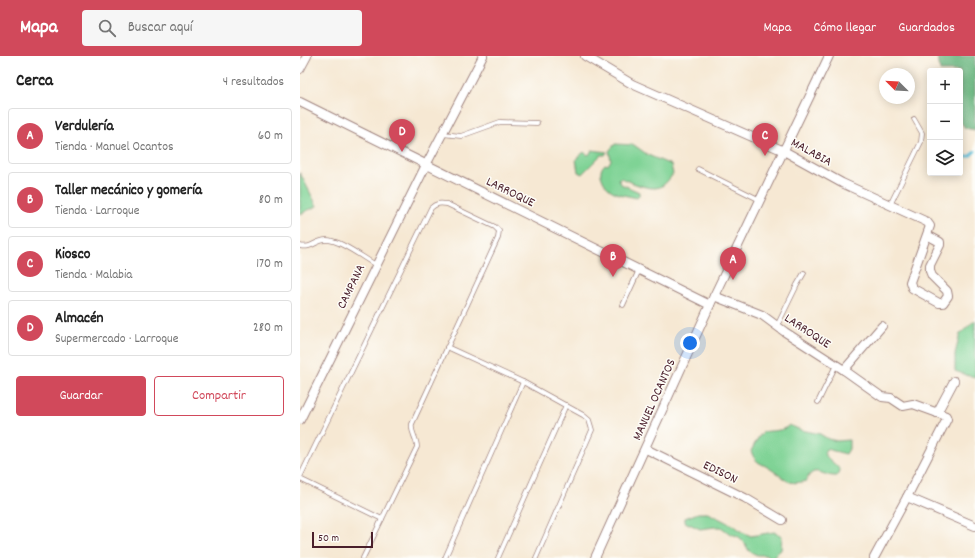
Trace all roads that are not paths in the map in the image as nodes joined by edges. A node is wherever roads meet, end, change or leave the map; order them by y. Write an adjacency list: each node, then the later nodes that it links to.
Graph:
1 (307, 56): 5 (street)
2 (483, 56): 9 (street, CAMPANA)
3 (585, 56): 10 (street, MALABIA)
4 (829, 56): 10 (street, MANUEL OCANTOS)
5 (300, 69)
6 (300, 102): 11 (street, LARROQUE)
7 (914, 119): 14 (lane)
8 (537, 123): 9 (lane)
9 (443, 134): 11 (street, CAMPANA)
10 (784, 151): 13 (street, MANUEL OCANTOS); 14 (street, MALABIA)
11 (426, 165): 17 (street, CAMPANA); 18 (street, LARROQUE)
12 (698, 169): 13 (lane)
13 (760, 200): 20 (street, MANUEL OCANTOS)
14 (890, 205): 15 (street, MALABIA)
15 (927, 235): 15 (street, MALABIA)
16 (300, 246): 17 (lane)
17 (376, 266): 33 (street, CAMPANA)
18 (639, 270): 21 (lane); 22 (street, LARROQUE)
19 (804, 273): 24 (lane)
20 (714, 296): 22 (street, MANUEL OCANTOS); 24 (street, LARROQUE)
21 (623, 304)
22 (710, 305): 34 (street, MANUEL OCANTOS)
23 (882, 326): 27 (street)
24 (777, 327): 26 (street, LARROQUE)
25 (447, 347): 29 (lane); 35 (lane); 37 (lane)
26 (836, 365): 27 (street, LARROQUE); 30 (lane)
27 (844, 370): 32 (street, LARROQUE)
28 (954, 381): 32 (street)
29 (523, 382): 31 (lane); 41 (lane)
30 (818, 402)
31 (566, 405): 42 (lane); 43 (lane)
32 (937, 413): 36 (street)
33 (300, 420)
34 (646, 448): 38 (street, EDISON); 44 (street, MANUEL OCANTOS)
35 (300, 478): 37 (lane)
36 (907, 496): 39 (street); 45 (street)
37 (382, 518): 40 (lane)
38 (782, 520)
39 (975, 526)
40 (363, 558)
41 (445, 558)
42 (498, 558)
43 (536, 558)
44 (594, 558)
45 (874, 558)

